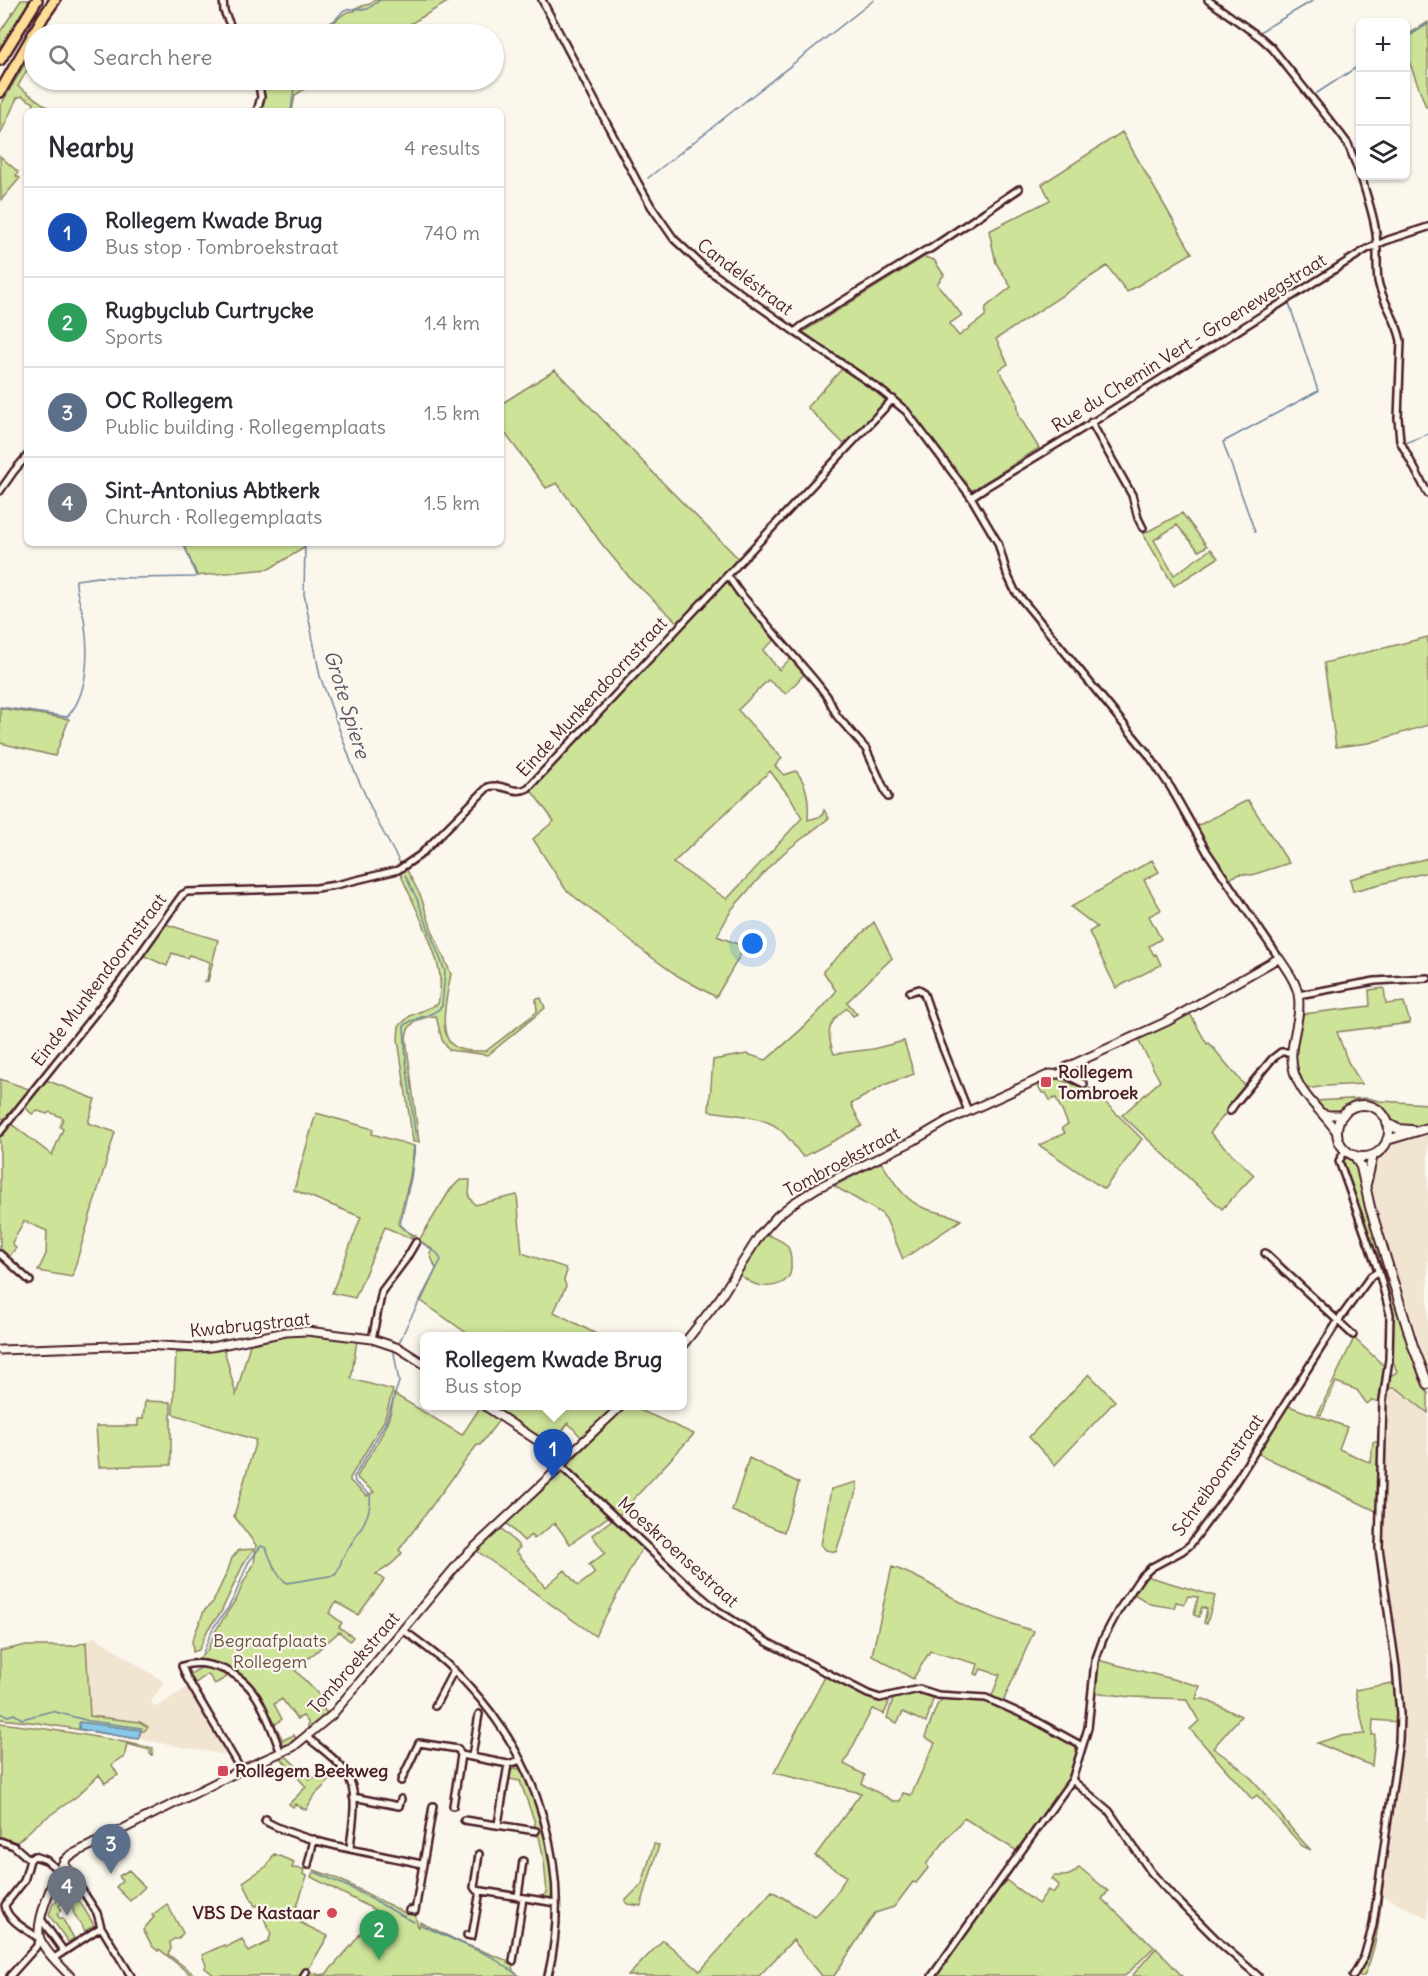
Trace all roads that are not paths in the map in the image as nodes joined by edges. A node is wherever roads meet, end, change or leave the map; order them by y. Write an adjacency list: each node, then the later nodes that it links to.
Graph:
1 (37, 0): 9 (highway)
2 (55, 0): 6 (highway)
3 (222, 0): 7 (street)
4 (542, 0): 18 (street, Candeléstraat)
5 (1208, 0): 13 (street)
6 (39, 24)
7 (230, 24)
8 (24, 50): 11 (highway)
9 (0, 60)
10 (260, 90): 12 (street)
11 (0, 92)
12 (258, 108)
13 (1356, 163)
14 (1362, 180): 17 (street)
15 (1019, 189): 18 (street)
16 (1428, 227): 17 (street, Rue du Chemin Vert - Groenewegstraat)
17 (1376, 245): 20 (street, Rue du Chemin Vert - Groenewegstraat); 23 (street)
18 (795, 332): 19 (street, Candeléstraat)
19 (892, 399): 24 (street, Candeléstraat); 26 (street, Einde Munkendoornstraat)
20 (1091, 422): 24 (street, Rue du Chemin Vert - Groenewegstraat); 25 (street)
21 (24, 459): 22 (street)
22 (0, 491)
23 (1428, 494)
24 (971, 497): 28 (street, Candeléstraat)
25 (1143, 528)
26 (728, 576): 27 (street); 45 (street, Einde Munkendoornstraat)
27 (888, 797)
28 (1279, 958): 31 (street); 33 (street, Tombroekstraat)
29 (1428, 978): 31 (street)
30 (909, 992): 36 (street)
31 (1298, 995): 32 (street)
32 (1291, 1052): 37 (street); 38 (street)
33 (1064, 1072): 34 (street); 35 (street, Tombroekstraat)
34 (1084, 1084)
35 (977, 1109): 36 (street, Tombroekstraat); 41 (street, Tombroekstraat)
36 (968, 1111): 41 (street, Tombroekstraat)
37 (1230, 1111)
38 (1318, 1112): 39 (street); 44 (street)
39 (1342, 1115): 40 (main road); 44 (main road)
40 (1387, 1123): 43 (main road); 46 (main road)
41 (937, 1128): 59 (street, Tombroekstraat)
42 (1428, 1128): 43 (main road)
43 (1418, 1130): 46 (main road)
44 (1336, 1131): 47 (main road)
45 (0, 1132)
46 (1387, 1140): 48 (main road)
47 (1345, 1150): 49 (main road); 54 (street)
48 (1373, 1155): 49 (main road); 50 (main road)
49 (1354, 1156): 50 (main road)
50 (1366, 1186): 62 (main road)
51 (416, 1242): 58 (street)
52 (1265, 1253): 56 (street)
53 (0, 1254): 55 (street)
54 (1378, 1271): 56 (street, Schreiboomstraat); 115 (street)
55 (30, 1281)
56 (1338, 1322): 57 (street); 71 (street, Schreiboomstraat)
57 (1353, 1335)
58 (372, 1339): 60 (street, Kwabrugstraat); 61 (street, Kwabrugstraat)
59 (687, 1340)
60 (0, 1350)
61 (420, 1361)
62 (1428, 1384)
63 (491, 1410): 65 (street)
64 (617, 1410): 65 (street, Tombroekstraat)
65 (563, 1462): 66 (street, Tombroekstraat); 71 (street, Moeskroensestraat)
66 (403, 1630): 67 (street); 70 (street, Tombroekstraat)
67 (454, 1670): 68 (street); 75 (street)
68 (435, 1706)
69 (479, 1714): 74 (street)
70 (307, 1737): 72 (street, Tombroekstraat); 80 (street)
71 (1082, 1746): 78 (street, Schreiboomstraat)
72 (281, 1753): 77 (street, Tombroekstraat); 77 (street)
73 (461, 1755): 74 (street); 79 (street); 83 (street)
74 (472, 1756): 76 (street)
75 (521, 1760): 76 (street); 100 (street)
76 (508, 1764): 86 (street)
77 (241, 1770): 93 (street, Tombroekstraat)
78 (1072, 1779): 109 (street); 114 (street, Schreiboomstraat)
79 (401, 1780)
80 (353, 1797): 81 (street); 90 (street)
81 (401, 1799)
82 (433, 1806): 95 (street)
83 (453, 1806)
84 (266, 1819): 88 (street)
85 (464, 1820): 86 (street)
86 (498, 1824): 87 (street)
87 (536, 1831)
88 (314, 1839): 90 (street); 96 (street)
89 (0, 1840): 92 (street)
90 (350, 1848): 95 (street)
91 (479, 1854): 98 (street)
92 (30, 1860): 97 (street); 105 (street)
93 (63, 1861): 97 (street); 103 (street)
94 (523, 1861): 99 (street)
95 (422, 1864): 101 (street)
96 (308, 1865)
97 (58, 1870): 102 (street)
98 (480, 1891): 99 (street); 104 (street)
99 (520, 1897): 100 (street); 108 (street)
100 (556, 1903): 113 (street)
101 (409, 1910)
102 (41, 1919): 105 (street); 106 (street)
103 (101, 1927): 106 (street); 112 (street)
104 (467, 1935)
105 (40, 1939): 107 (street); 110 (street)
106 (63, 1950): 107 (street)
107 (54, 1958): 111 (street)
108 (513, 1961)
109 (1255, 1975)
110 (10, 1976)
111 (70, 1976)
112 (131, 1976)
113 (548, 1976)
114 (932, 1976)
115 (1353, 1976)

